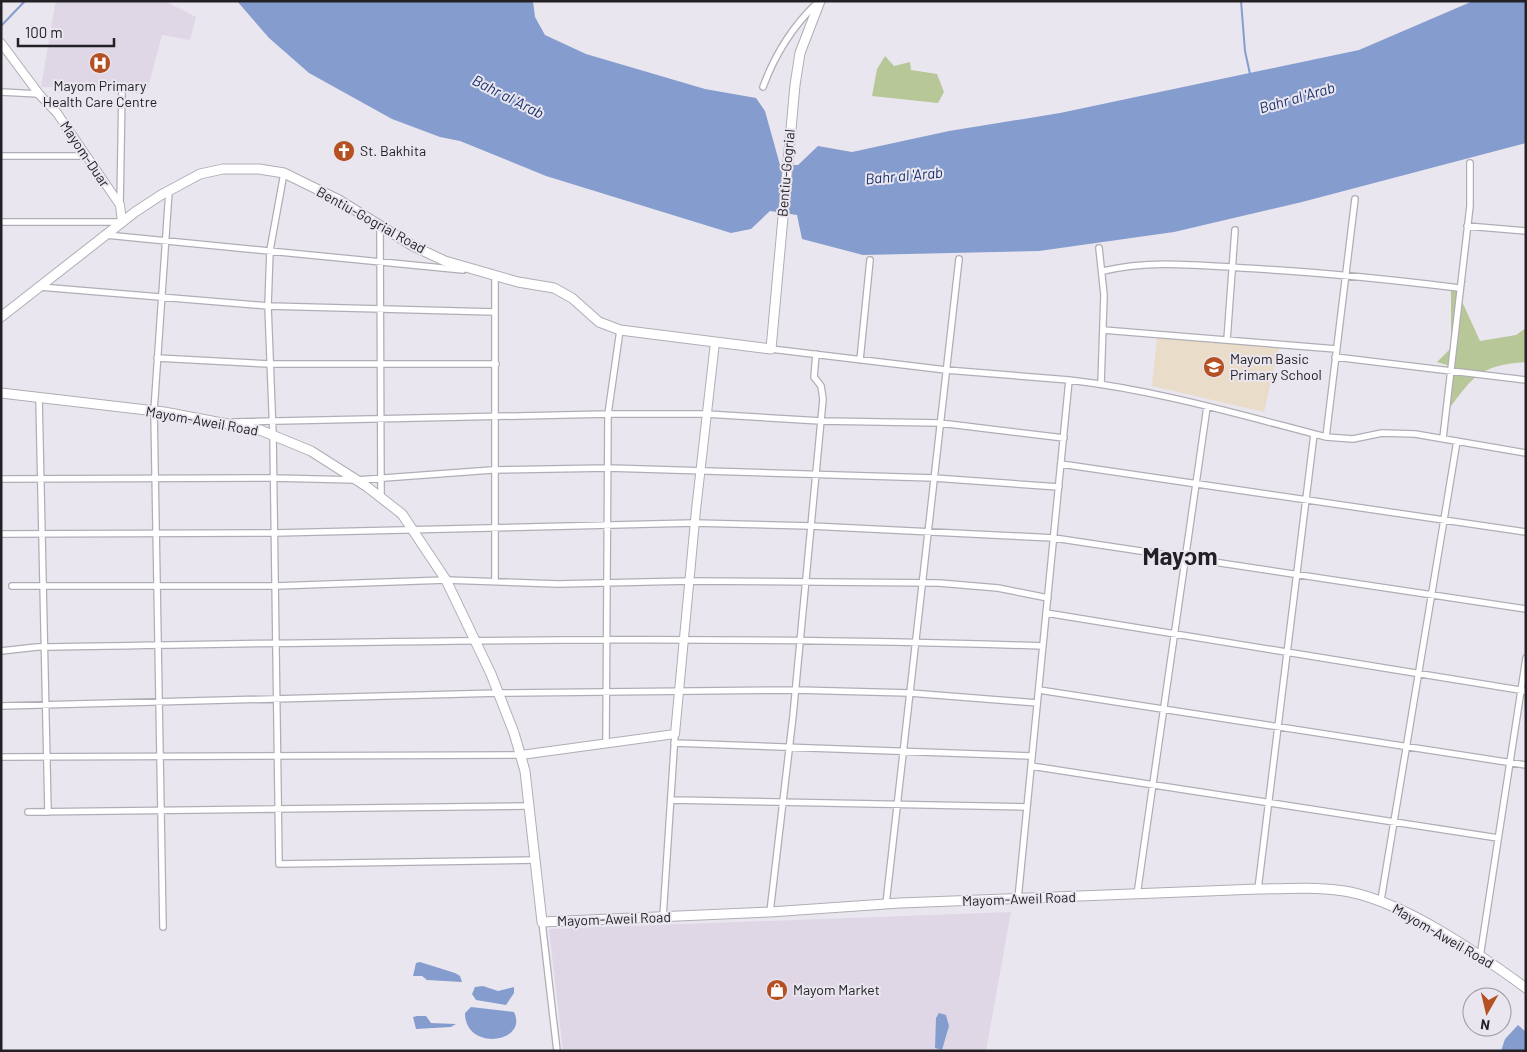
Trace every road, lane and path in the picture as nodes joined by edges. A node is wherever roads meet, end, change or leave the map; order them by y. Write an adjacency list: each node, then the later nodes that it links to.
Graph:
1 (820, 1): 3 (street); 43 (main road, Bentiu-Gogrial)
2 (1, 43): 6 (street, Mayom-Duar)
3 (763, 87)
4 (122, 90): 13 (street)
5 (1, 92): 6 (street)
6 (39, 94): 8 (street, Mayom-Duar)
7 (1, 156): 8 (street)
8 (87, 156): 13 (street, Mayom-Duar)
9 (1470, 163): 17 (street)
10 (284, 173): 11 (main road, Bentiu-Gogrial Road); 16 (main road, Bentiu-Gogrial Road); 23 (street)
11 (169, 191): 15 (main road, Bentiu-Gogrial Road); 21 (street)
12 (1355, 199): 30 (street)
13 (120, 205): 15 (street, Mayom-Duar)
14 (1, 222): 15 (street)
15 (122, 222): 20 (main road, Bentiu-Gogrial Road)
16 (380, 225): 26 (street); 29 (main road, Bentiu-Gogrial Road)
17 (1467, 226): 19 (street); 33 (street)
18 (1235, 230): 27 (street)
19 (1526, 231)
20 (105, 235): 21 (street); 32 (main road, Bentiu-Gogrial Road)
21 (166, 242): 23 (street); 34 (street)
22 (1099, 248): 28 (street)
23 (270, 250): 26 (street); 35 (street)
24 (959, 259): 52 (street)
25 (870, 260): 48 (street)
26 (380, 261): 29 (street); 36 (street)
27 (1232, 267): 28 (street); 30 (street); 41 (street)
28 (1103, 270): 40 (street)
29 (480, 271): 31 (main road, Bentiu-Gogrial Road)
30 (1346, 274): 33 (street); 44 (street)
31 (495, 276): 37 (street); 39 (main road, Bentiu-Gogrial Road)
32 (40, 286): 34 (street); 38 (main road, Bentiu-Gogrial Road)
33 (1459, 288): 53 (street)
34 (162, 296): 35 (street); 47 (street)
35 (268, 306): 36 (street); 49 (street)
36 (380, 309): 37 (street); 50 (street)
37 (494, 312): 51 (street)
38 (1, 316)
39 (620, 330): 42 (main road, Bentiu-Gogrial Road); 61 (street)
40 (1103, 330): 41 (street); 56 (street)
41 (1227, 340): 44 (street)
42 (715, 342): 43 (main road, Bentiu-Gogrial Road); 62 (street)
43 (771, 349): 45 (street)
44 (1336, 349): 46 (street)
45 (816, 354): 48 (street); 66 (street)
46 (1336, 357): 53 (street); 71 (street)
47 (157, 358): 49 (street); 60 (street)
48 (860, 360): 52 (street)
49 (270, 364): 50 (street); 65 (street)
50 (380, 364): 51 (street); 64 (street)
51 (496, 364): 63 (street)
52 (946, 370): 54 (street); 68 (street)
53 (1451, 370): 55 (street); 73 (street)
54 (1069, 380): 56 (street); 72 (street)
55 (1526, 380)
56 (1101, 384): 59 (street)
57 (1, 393): 58 (main road, Mayom-Aweil Road)
58 (38, 398): 60 (main road, Mayom-Aweil Road); 84 (street)
59 (1207, 407): 69 (street); 88 (street)
60 (154, 411): 67 (main road, Mayom-Aweil Road); 85 (street)
61 (608, 414): 62 (street); 63 (street); 77 (street)
62 (706, 414): 66 (street); 79 (street)
63 (496, 416): 64 (street); 78 (street)
64 (380, 419): 65 (street); 86 (street)
65 (272, 421): 67 (street); 70 (street)
66 (821, 421): 68 (street); 80 (street)
67 (220, 422): 70 (main road, Mayom-Aweil Road)
68 (940, 423): 72 (street); 82 (street)
69 (1314, 434): 71 (street); 91 (street)
70 (273, 435): 81 (street); 87 (main road, Mayom-Aweil Road)
71 (1326, 437): 73 (street)
72 (1064, 438): 76 (street)
73 (1443, 438): 74 (street)
74 (1457, 441): 75 (street); 92 (street)
75 (1526, 452)
76 (1061, 464): 88 (street); 89 (street)
77 (608, 468): 78 (street); 79 (street); 94 (street)
78 (495, 470): 86 (street); 95 (street)
79 (700, 471): 80 (street); 93 (street)
80 (816, 473): 82 (street); 96 (street)
81 (273, 478): 85 (street); 87 (street); 101 (street)
82 (934, 478): 89 (street); 98 (street)
83 (1, 479): 84 (street)
84 (40, 479): 85 (street); 103 (street)
85 (155, 479): 100 (street)
86 (380, 479): 87 (street); 90 (street)
87 (357, 480): 90 (main road, Mayom-Aweil Road)
88 (1196, 483): 91 (street); 105 (street)
89 (1059, 487): 104 (street)
90 (380, 497): 97 (main road, Mayom-Aweil Road)
91 (1306, 499): 92 (street); 106 (street)
92 (1444, 518): 99 (street); 117 (street)
93 (694, 523): 94 (street); 96 (street); 109 (street)
94 (608, 524): 95 (street); 111 (street)
95 (495, 526): 97 (street); 108 (street)
96 (811, 526): 98 (street); 110 (street)
97 (414, 529): 101 (street); 107 (main road, Mayom-Aweil Road)
98 (928, 532): 104 (street); 112 (street)
99 (1526, 532)
100 (156, 533): 101 (street); 103 (street); 115 (street)
101 (274, 533): 116 (street)
102 (1, 534): 103 (street)
103 (42, 534): 114 (street)
104 (1054, 538): 105 (street); 118 (street)
105 (1185, 558): 106 (street); 121 (street)
106 (1297, 575): 117 (street); 132 (street)
107 (446, 580): 108 (street); 116 (street); 124 (main road, Mayom-Aweil Road)
108 (495, 581): 111 (street)
109 (689, 581): 110 (street); 111 (street); 123 (street)
110 (806, 582): 112 (street); 127 (street)
111 (607, 583): 122 (street)
112 (922, 584): 118 (street); 125 (street)
113 (12, 586): 114 (street)
114 (43, 586): 115 (street); 129 (street)
115 (157, 586): 116 (street); 128 (street)
116 (275, 586): 126 (street)
117 (1431, 595): 119 (street); 134 (street)
118 (1048, 598): 120 (street)
119 (1526, 609)
120 (1046, 613): 121 (street); 130 (street)
121 (1175, 634): 132 (street); 147 (street)
122 (606, 638): 123 (street); 124 (street); 138 (street)
123 (684, 638): 127 (street); 139 (street)
124 (475, 639): 126 (street); 140 (main road, Mayom-Aweil Road)
125 (916, 641): 127 (street); 130 (street); 141 (street)
126 (276, 642): 128 (street); 142 (street)
127 (800, 642): 135 (street)
128 (158, 644): 129 (street); 143 (street)
129 (44, 646): 131 (street); 145 (street)
130 (1043, 646): 136 (street)
131 (1, 651)
132 (1288, 652): 134 (street); 148 (street)
133 (1526, 658): 137 (street)
134 (1418, 674): 137 (street); 153 (street)
135 (796, 690): 139 (street); 141 (street); 152 (street)
136 (1038, 690): 144 (street); 147 (street)
137 (1523, 691): 161 (street)
138 (606, 692): 139 (street); 140 (street); 151 (street)
139 (679, 692): 149 (street)
140 (498, 693): 142 (street); 155 (main road, Mayom-Aweil Road)
141 (910, 693): 144 (street); 154 (street)
142 (276, 699): 143 (street); 157 (street)
143 (159, 702): 145 (street); 156 (street)
144 (1037, 703): 158 (street)
145 (46, 705): 146 (street); 160 (street)
146 (1, 706)
147 (1164, 709): 148 (street); 164 (street)
148 (1278, 727): 153 (street); 167 (street)
149 (675, 734): 150 (street); 151 (street)
150 (674, 743): 152 (street); 165 (street)
151 (606, 744): 155 (street)
152 (790, 746): 154 (street); 166 (street)
153 (1406, 746): 161 (street); 175 (street)
154 (903, 752): 158 (street); 168 (street)
155 (521, 755): 157 (street); 169 (main road, Mayom-Aweil Road)
156 (160, 756): 157 (street); 160 (street); 172 (street)
157 (277, 756): 171 (street)
158 (1032, 756): 163 (street)
159 (1, 757): 160 (street)
160 (47, 757): 174 (street)
161 (1510, 762): 162 (street); 176 (street)
162 (1526, 765)
163 (1031, 766): 164 (street); 170 (street)
164 (1153, 785): 167 (street); 179 (street)
165 (671, 800): 166 (street); 184 (street)
166 (783, 802): 168 (street); 183 (street)
167 (1269, 802): 175 (street); 178 (street)
168 (897, 804): 170 (street); 182 (street)
169 (528, 806): 171 (street); 177 (main road, Mayom-Aweil Road)
170 (1027, 807): 180 (street)
171 (278, 809): 172 (street); 177 (street)
172 (160, 810): 174 (street); 186 (street)
173 (28, 812): 174 (street)
174 (48, 812)
175 (1394, 822): 176 (street); 181 (street)
176 (1498, 838): 187 (street)
177 (535, 860): 185 (main road, Mayom-Aweil Road)
178 (1258, 889): 179 (main road, Mayom-Aweil Road); 181 (main road, Mayom-Aweil Road)
179 (1137, 895): 180 (main road, Mayom-Aweil Road)
180 (1018, 899): 182 (main road, Mayom-Aweil Road)
181 (1380, 900): 187 (main road, Mayom-Aweil Road)
182 (886, 904): 183 (main road, Mayom-Aweil Road)
183 (770, 912): 184 (main road, Mayom-Aweil Road)
184 (663, 917): 185 (main road, Mayom-Aweil Road)
185 (542, 922): 189 (street)
186 (162, 928)
187 (1480, 957): 188 (main road, Mayom-Aweil Road)
188 (1526, 988)
189 (557, 1051)

